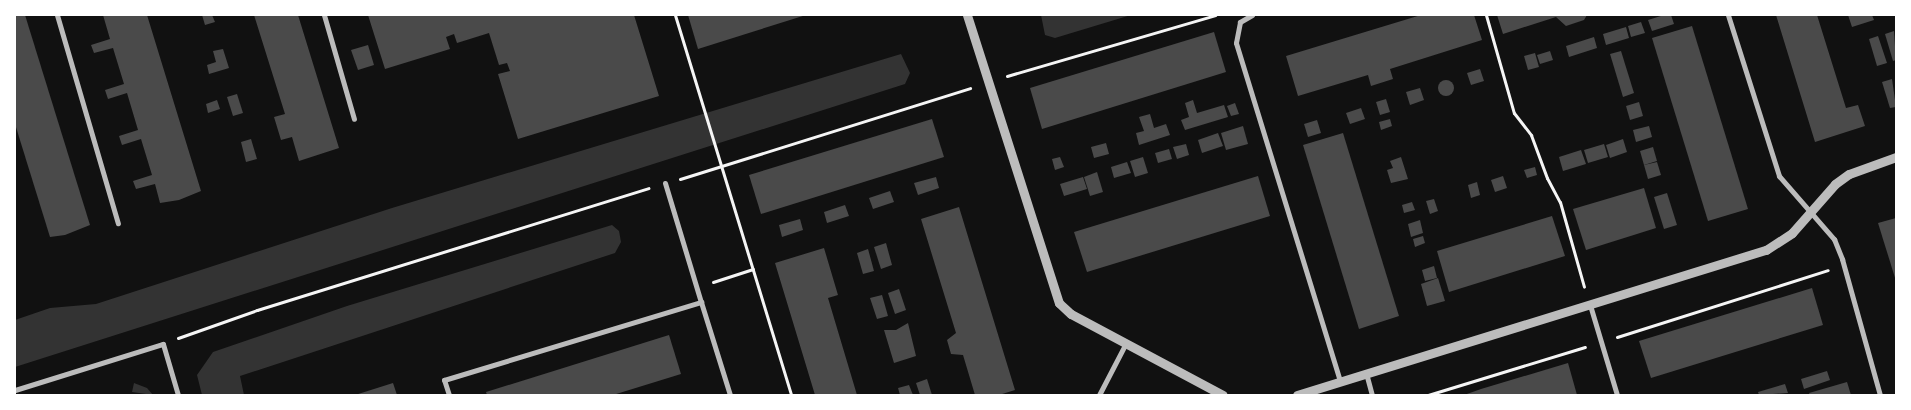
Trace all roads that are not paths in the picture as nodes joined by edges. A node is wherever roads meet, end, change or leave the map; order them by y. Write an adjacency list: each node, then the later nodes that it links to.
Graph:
1 (57, 15): 10 (street)
2 (324, 15): 6 (street)
3 (967, 15): 13 (street)
4 (1252, 15): 15 (street)
5 (1728, 15): 9 (street)
6 (354, 119)
7 (1896, 157): 9 (street)
8 (665, 183): 11 (street)
9 (1809, 213): 12 (street); 25 (street)
10 (118, 223)
11 (701, 302): 18 (street); 19 (street)
12 (1590, 305): 14 (street); 24 (street)
13 (1126, 343): 20 (street); 21 (street)
14 (1366, 374): 15 (street); 23 (street)
15 (1340, 381): 22 (street)
16 (15, 390): 17 (street)
17 (178, 395)
18 (448, 395)
19 (730, 395)
20 (1099, 395)
21 (1223, 395)
22 (1296, 395)
23 (1372, 395)
24 (1617, 395)
25 (1880, 395)

